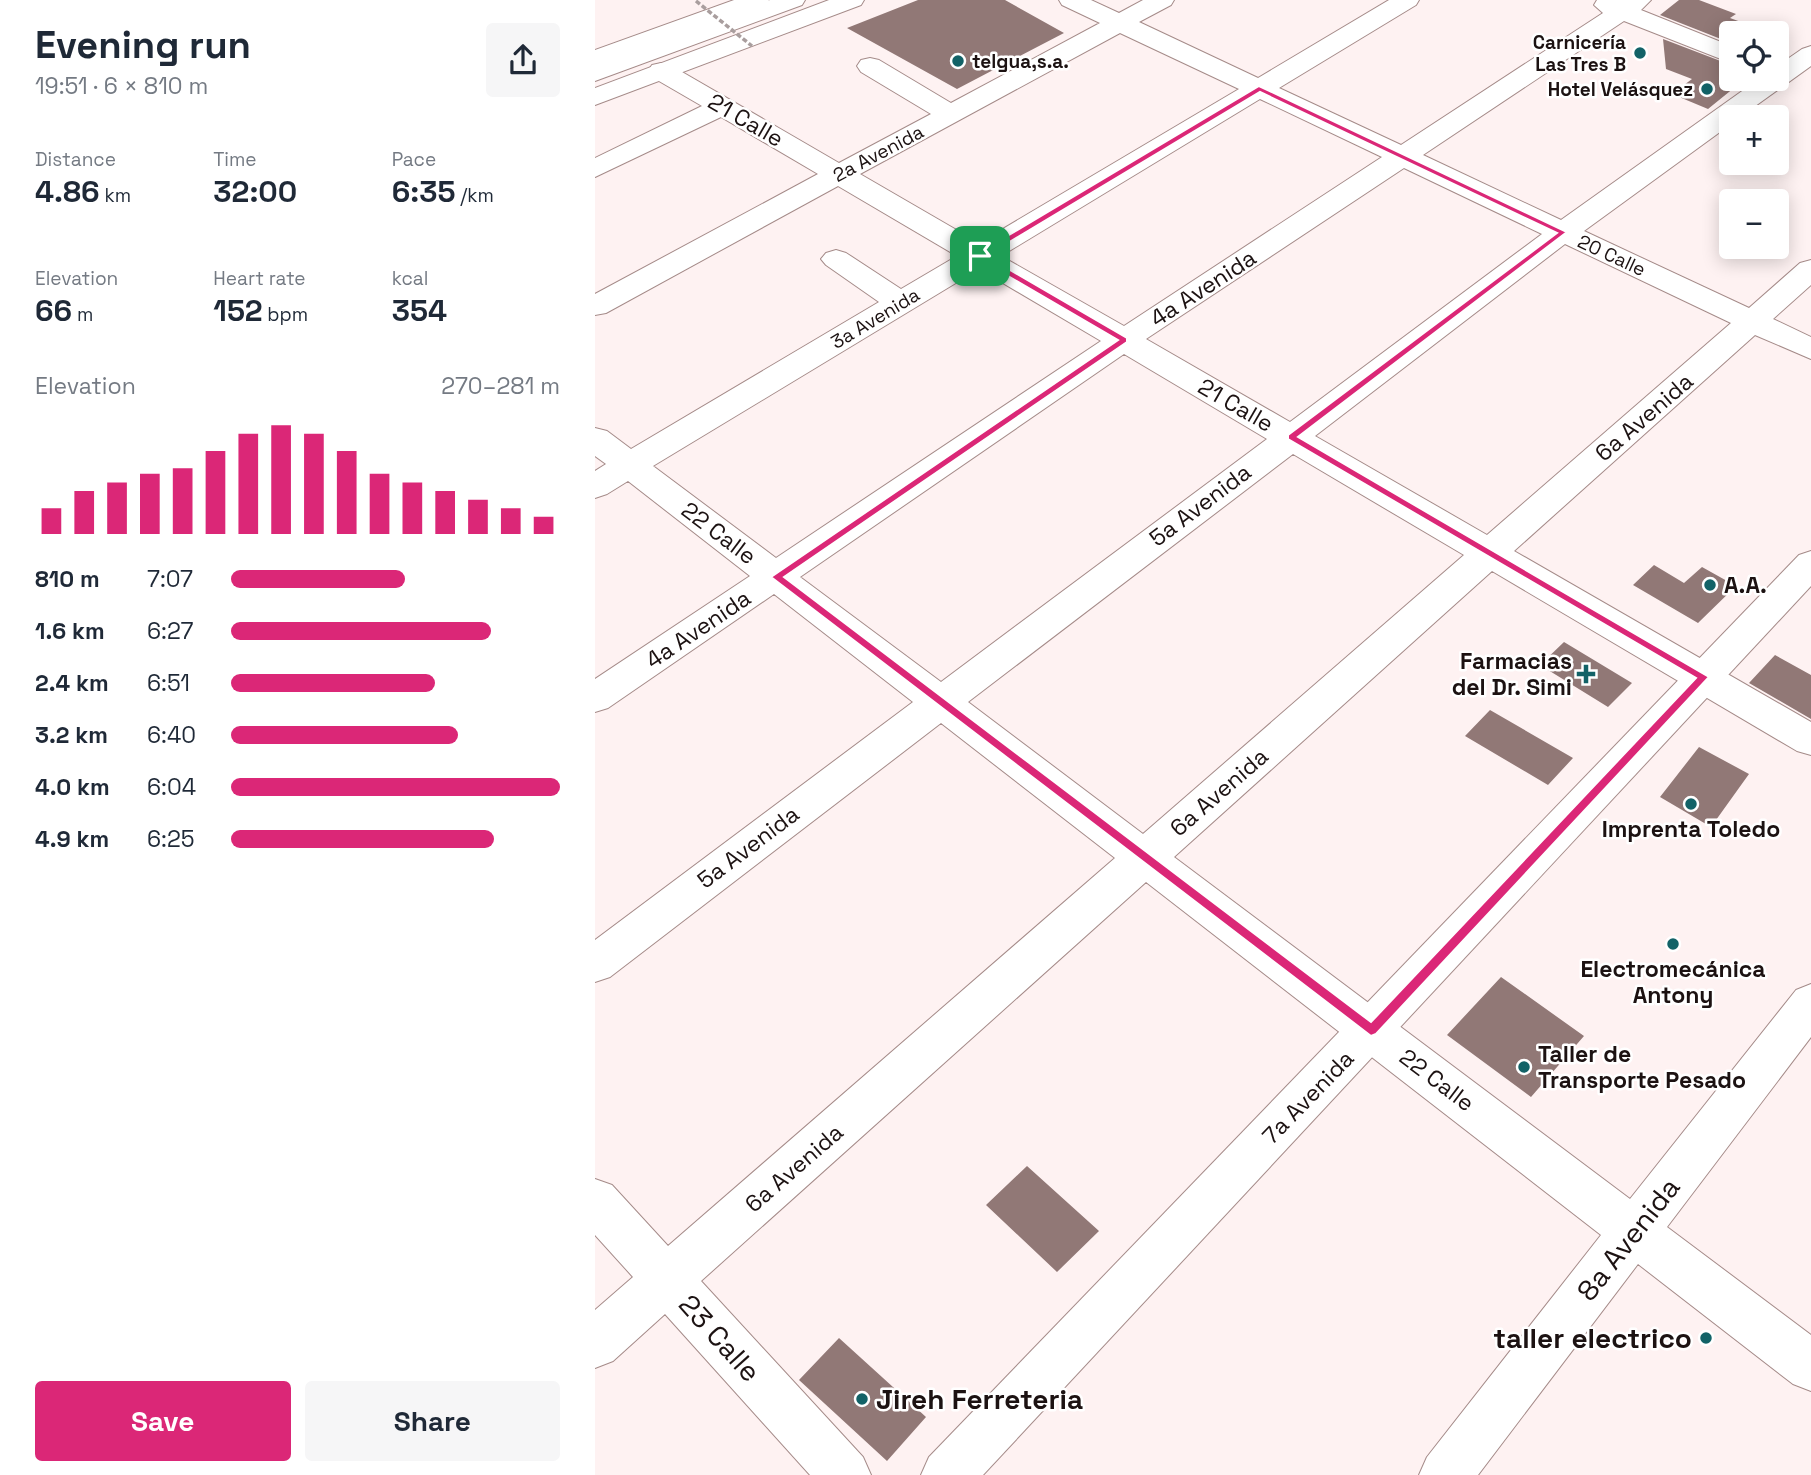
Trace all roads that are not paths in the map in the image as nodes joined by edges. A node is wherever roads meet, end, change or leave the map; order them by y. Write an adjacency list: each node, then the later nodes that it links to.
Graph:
1 (793, 0): 14 (main road)
2 (852, 0): 13 (main road)
3 (1071, 0): 8 (main road, 20 Calle)
4 (1162, 0): 8 (main road, 2a Avenida)
5 (1407, 0): 16 (main road, 3a Avenida)
6 (748, 1): 11 (main road)
7 (1618, 4): 9 (main road); 20 (main road, 4a Avenida)
8 (1119, 23): 16 (main road, 20 Calle); 19 (main road, 2a Avenida)
9 (1719, 50)
10 (1811, 54): 15 (main road, 5a Avenida)
11 (595, 59)
12 (870, 66): 19 (main road)
13 (661, 71): 17 (main road); 18 (main road, 21 Calle)
14 (595, 73)
15 (1790, 79): 23 (main road, 5a Avenida)
16 (1259, 89): 20 (main road, 20 Calle); 24 (main road, 3a Avenida)
17 (595, 97)
18 (723, 106): 21 (main road); 22 (main road, 21 Calle)
19 (951, 114): 22 (main road, 2a Avenida)
20 (1402, 156): 23 (main road, 20 Calle); 30 (main road, 4a Avenida)
21 (595, 169)
22 (839, 174): 24 (main road, 21 Calle); 28 (main road, 2a Avenida)
23 (1563, 232): 29 (main road, 20 Calle); 32 (main road, 5a Avenida)
24 (980, 256): 27 (main road, 3a Avenida); 30 (main road, 21 Calle)
25 (837, 260): 27 (main road)
26 (1811, 269): 29 (main road, 6a Avenida)
27 (901, 303): 34 (main road, 3a Avenida)
28 (595, 306)
29 (1752, 321): 31 (main road, 20 Calle); 36 (main road, 6a Avenida)
30 (1124, 340): 32 (main road, 21 Calle); 38 (main road, 4a Avenida)
31 (1811, 349)
32 (1291, 437): 36 (main road, 21 Calle); 41 (main road, 5a Avenida)
33 (595, 439): 34 (main road, 22 Calle)
34 (630, 465): 35 (main road, 3a Avenida); 38 (main road, 22 Calle)
35 (595, 486)
36 (1490, 553): 39 (main road, 21 Calle); 43 (main road, 6a Avenida)
37 (1811, 564): 39 (main road, 7a Avenida)
38 (776, 577): 40 (main road, 4a Avenida); 41 (main road, 22 Calle)
39 (1703, 677): 42 (main road, 21 Calle); 46 (main road, 7a Avenida)
40 (595, 698)
41 (940, 701): 43 (main road, 22 Calle); 44 (main road, 5a Avenida)
42 (1811, 740)
43 (1144, 858): 46 (main road, 22 Calle); 49 (main road, 6a Avenida)
44 (595, 964)
45 (1811, 1003): 48 (main road, 8a Avenida)
46 (1371, 1030): 48 (main road, 22 Calle); 53 (main road, 7a Avenida)
47 (595, 1201): 49 (main road, 23 Calle)
48 (1635, 1231): 51 (main road, 22 Calle); 54 (main road, 8a Avenida)
49 (667, 1280): 50 (main road, 6a Avenida); 52 (main road, 23 Calle)
50 (595, 1343)
51 (1811, 1366)
52 (845, 1475)
53 (947, 1475)
54 (1445, 1475)

